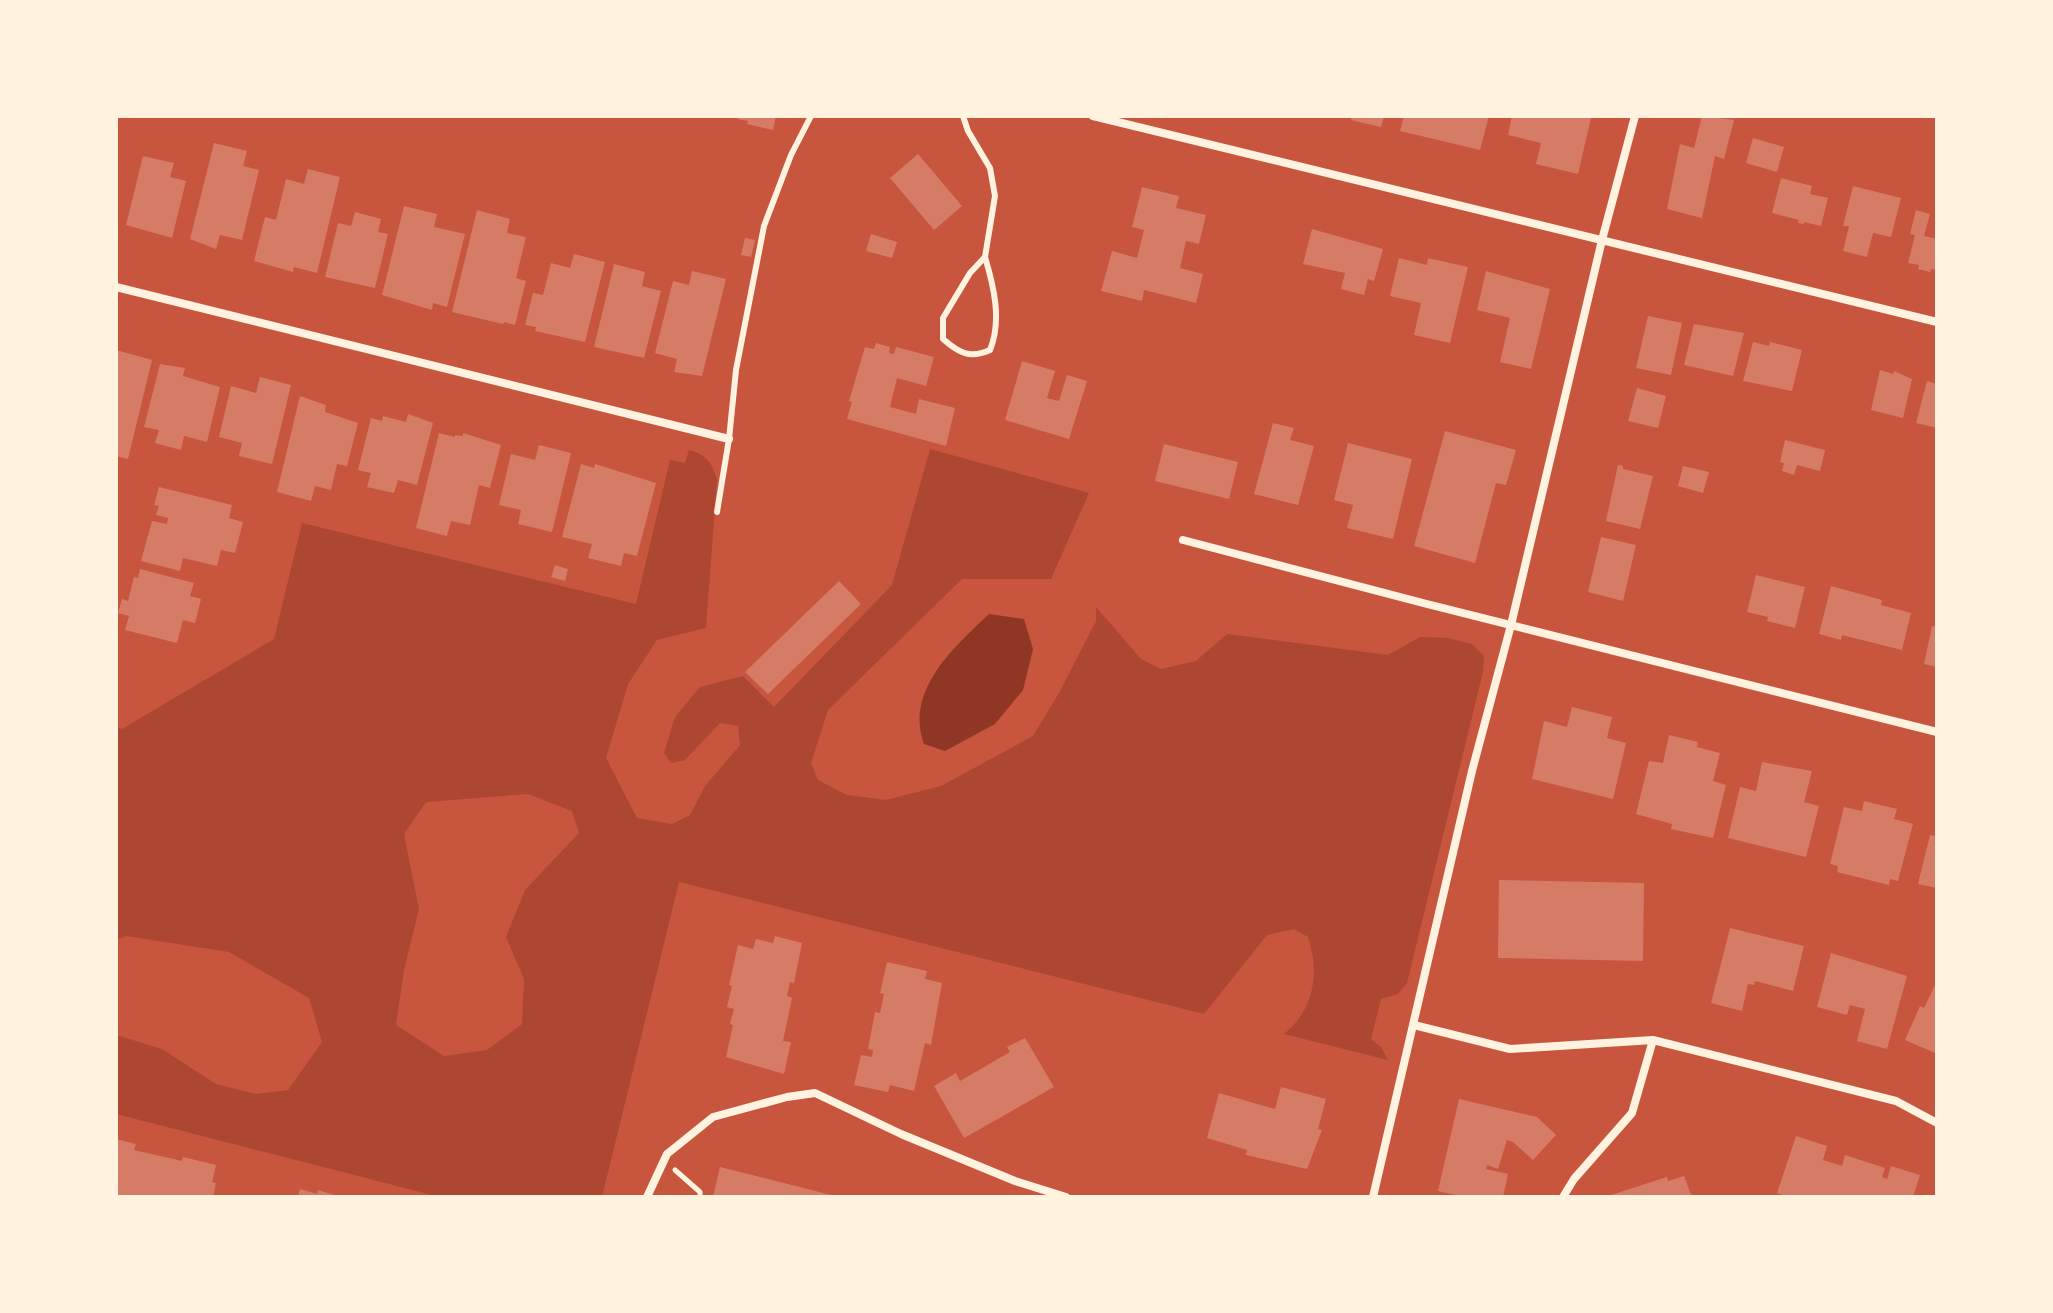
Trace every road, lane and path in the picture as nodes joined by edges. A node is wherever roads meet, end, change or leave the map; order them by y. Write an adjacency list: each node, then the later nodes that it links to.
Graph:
1 (811, 116): 9 (lane)
2 (963, 116): 6 (lane)
3 (1093, 116): 5 (street)
4 (1635, 116): 5 (street)
5 (1602, 240): 8 (street); 12 (street)
6 (985, 257): 6 (lane)
7 (116, 287): 9 (street)
8 (1937, 322)
9 (729, 439): 10 (lane)
10 (717, 512)
11 (1183, 540): 12 (street)
12 (1511, 625): 13 (street); 14 (street)
13 (1937, 732)
14 (1414, 1025): 15 (street); 19 (street)
15 (1653, 1040): 16 (street); 20 (street)
16 (1937, 1123)
17 (647, 1197): 18 (street)
18 (1066, 1197)
19 (1373, 1197)
20 (1563, 1197)

